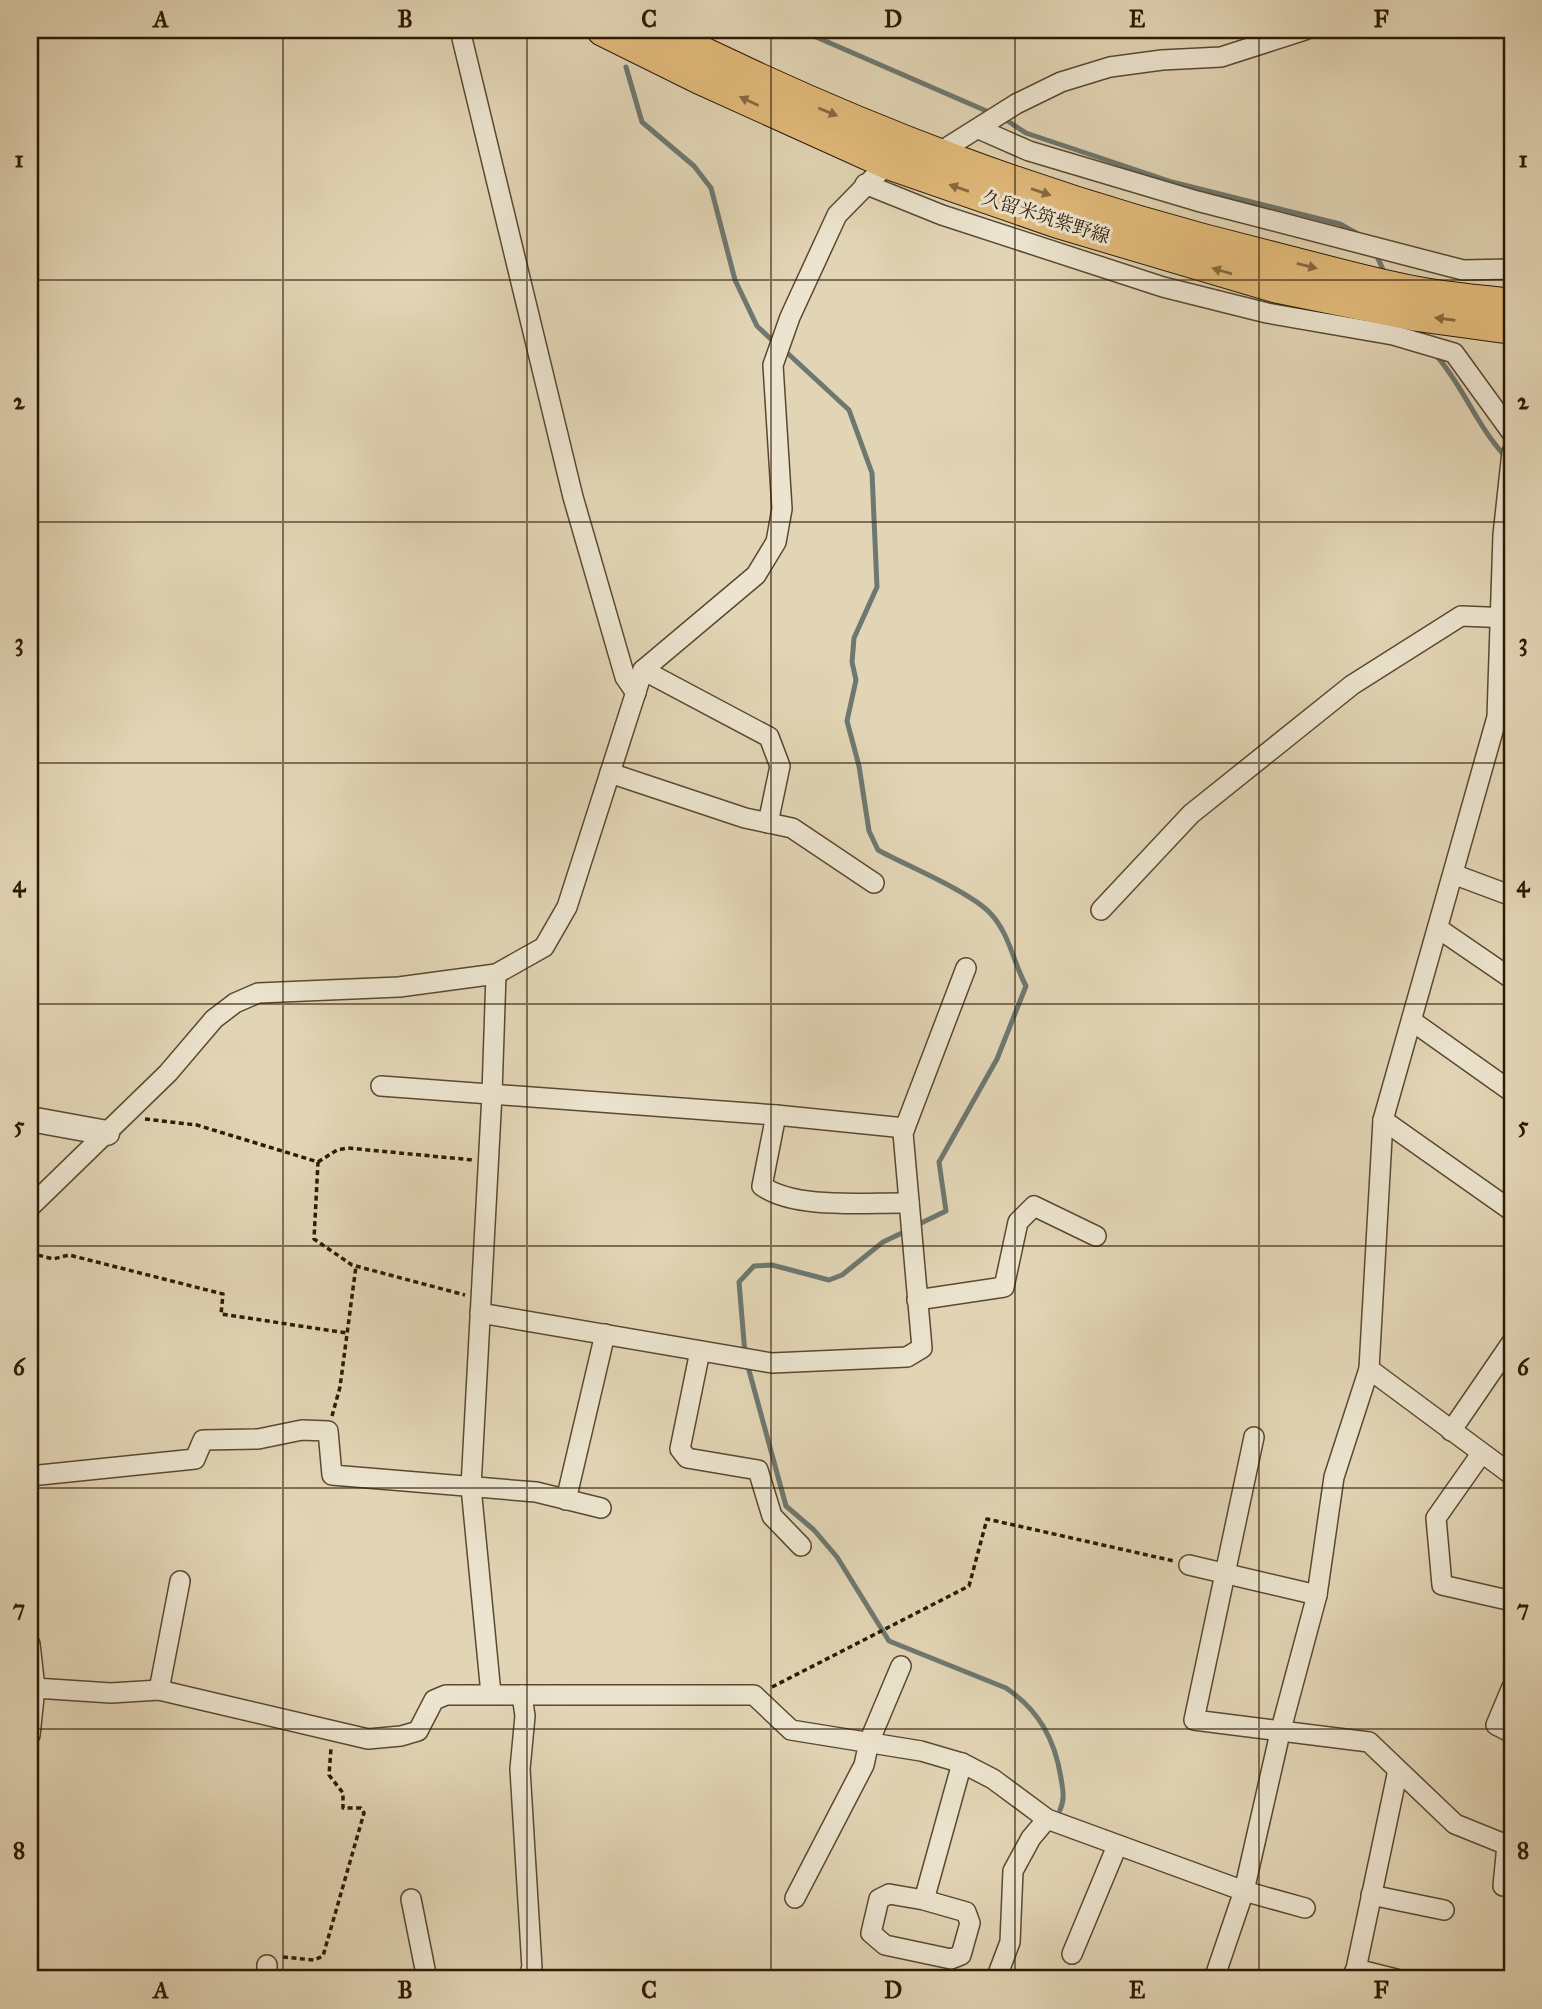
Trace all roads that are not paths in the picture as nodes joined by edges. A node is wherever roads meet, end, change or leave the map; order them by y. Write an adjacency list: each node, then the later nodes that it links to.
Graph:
1 (460, 30): 15 (street)
2 (603, 30): 7 (main road, 久留米筑紫野線, one-way to 2)
3 (656, 30): 6 (main road, 久留米筑紫野線, one-way to 6)
4 (1305, 30): 5 (street)
5 (979, 130): 6 (street); 8 (street)
6 (935, 155): 9 (main road, 久留米筑紫野線, one-way to 9)
7 (877, 174): 10 (main road, 久留米筑紫野線, one-way to 7); 11 (street); 14 (street)
8 (1512, 269)
9 (1512, 305)
10 (1512, 328)
11 (1512, 433)
12 (1512, 452): 13 (street)
13 (1506, 618): 18 (street); 21 (street)
14 (643, 670): 15 (street); 17 (street)
15 (636, 693): 16 (street)
16 (610, 773): 17 (street); 24 (street)
17 (768, 823): 19 (street)
18 (1453, 874): 20 (street); 22 (street)
19 (874, 883)
20 (1512, 896)
21 (1101, 909)
22 (1439, 929): 25 (street); 26 (street)
23 (966, 968): 33 (street)
24 (496, 974): 29 (street); 34 (street)
25 (1512, 979)
26 (1412, 1021): 28 (street); 32 (street)
27 (381, 1086): 29 (street)
28 (1512, 1092)
29 (492, 1094): 30 (street); 40 (street)
30 (776, 1115): 33 (street); 35 (street)
31 (30, 1119): 34 (street)
32 (1383, 1120): 37 (street); 44 (street)
33 (905, 1128): 35 (street)
34 (107, 1133): 36 (street)
35 (909, 1203): 39 (street)
36 (30, 1207)
37 (1512, 1211)
38 (1096, 1236): 39 (street)
39 (917, 1300): 43 (street)
40 (480, 1306): 41 (street); 50 (street)
41 (605, 1335): 43 (street); 51 (street)
42 (1512, 1342): 45 (street)
43 (700, 1351): 53 (street)
44 (1369, 1369): 45 (street); 57 (street)
45 (1451, 1431): 47 (street)
46 (1254, 1437): 55 (street)
47 (1481, 1454): 48 (street); 58 (street)
48 (1512, 1475)
49 (30, 1476): 50 (street)
50 (471, 1487): 51 (street); 64 (street)
51 (566, 1500): 52 (street)
52 (601, 1508)
53 (802, 1546)
54 (1189, 1565): 55 (street)
55 (1225, 1574): 57 (street); 66 (street)
56 (180, 1581): 63 (street)
57 (1317, 1595): 66 (street)
58 (1512, 1601)
59 (30, 1654): 62 (street)
60 (901, 1665): 69 (street)
61 (1512, 1687): 67 (street)
62 (36, 1688): 63 (street); 68 (street)
63 (159, 1690): 64 (street)
64 (491, 1693): 65 (street)
65 (522, 1695): 69 (street); 86 (street)
66 (1280, 1732): 71 (street); 76 (street)
67 (1512, 1734)
68 (30, 1735)
69 (869, 1742): 70 (street); 78 (street)
70 (962, 1763): 72 (street); 80 (street)
71 (1398, 1770): 73 (street); 77 (street)
72 (1047, 1819): 74 (street); 87 (street)
73 (1510, 1843): 75 (street)
74 (1117, 1846): 76 (street); 83 (street)
75 (1503, 1886)
76 (1244, 1891): 81 (street); 88 (street)
77 (1371, 1895): 82 (street); 84 (street)
78 (795, 1898)
79 (411, 1899): 85 (street)
80 (924, 1900): 80 (street)
81 (1306, 1908)
82 (1444, 1909)
83 (1072, 1954)
84 (1353, 1974): 89 (street)
85 (428, 1979)
86 (527, 1979)
87 (996, 1979)
88 (1214, 1979)
89 (1396, 1979)

